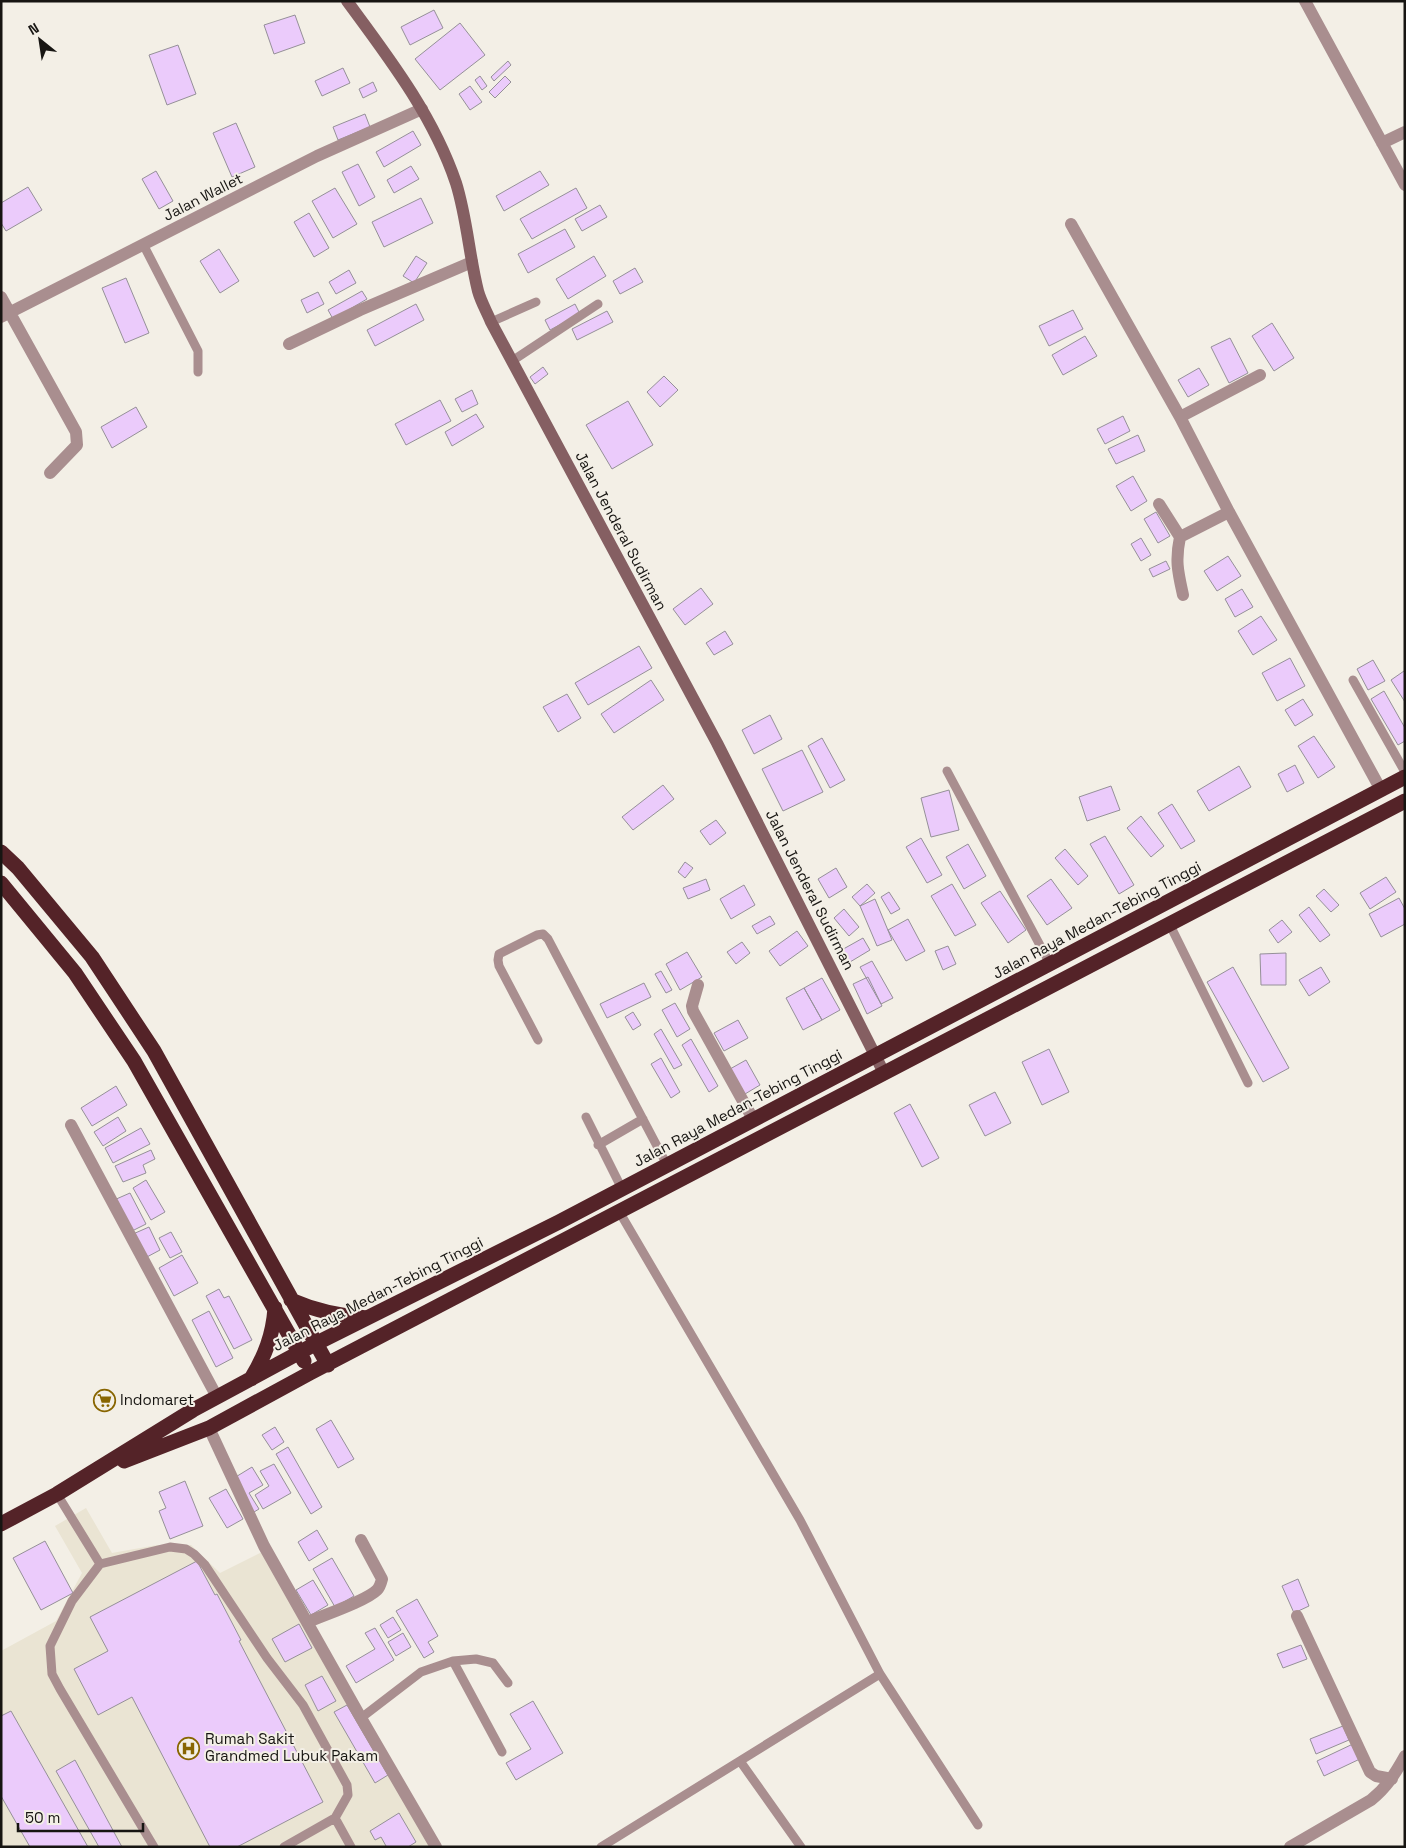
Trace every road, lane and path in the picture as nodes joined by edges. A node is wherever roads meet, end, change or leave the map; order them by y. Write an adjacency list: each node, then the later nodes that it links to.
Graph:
1 (347, 1): 3 (main road, Jalan Jenderal Sudirman)
2 (1305, 1): 5 (street)
3 (422, 109): 8 (street, Jalan Wallet); 9 (main road, Jalan Jenderal Sudirman)
4 (1405, 132): 5 (street)
5 (1382, 142): 6 (street)
6 (1405, 185)
7 (1071, 224): 19 (street)
8 (144, 246): 13 (street, Jalan Wallet); 17 (lane)
9 (472, 262): 14 (main road, Jalan Jenderal Sudirman); 15 (street)
10 (1, 297): 13 (street)
11 (536, 302): 14 (lane)
12 (598, 304): 16 (lane)
13 (6, 315): 20 (street)
14 (491, 322): 16 (main road, Jalan Jenderal Sudirman)
15 (289, 344)
16 (512, 361): 39 (main road, Jalan Jenderal Sudirman)
17 (198, 372)
18 (1260, 376): 19 (street)
19 (1180, 417): 22 (street)
20 (50, 473)
21 (1159, 504): 23 (street)
22 (1229, 512): 23 (street); 29 (street)
23 (1180, 537): 24 (street)
24 (1183, 595)
25 (1353, 680): 27 (lane)
26 (947, 771): 36 (lane)
27 (1405, 772)
28 (1405, 778): 29 (highway, Jalan Raya Medan-Tebing Tinggi)
29 (1381, 790): 33 (highway, Jalan Raya Medan-Tebing Tinggi)
30 (1405, 801): 34 (highway, Jalan Raya Medan-Tebing Tinggi)
31 (1, 852): 50 (highway)
32 (1, 883): 51 (highway)
33 (1201, 885): 34 (highway); 36 (highway, Jalan Raya Medan-Tebing Tinggi)
34 (1211, 902): 35 (highway, Jalan Raya Medan-Tebing Tinggi)
35 (1169, 923): 40 (highway, Jalan Raya Medan-Tebing Tinggi); 41 (lane)
36 (1050, 964): 39 (highway, Jalan Raya Medan-Tebing Tinggi)
37 (698, 985): 44 (street)
38 (538, 1040): 43 (lane)
39 (875, 1056): 40 (main road, Jalan Jenderal Sudirman); 44 (highway, Jalan Raya Medan-Tebing Tinggi)
40 (884, 1073): 49 (highway, Jalan Raya Medan-Tebing Tinggi)
41 (1248, 1083)
42 (586, 1117): 46 (lane)
43 (643, 1119): 46 (lane); 47 (lane)
44 (754, 1119): 47 (highway, Jalan Raya Medan-Tebing Tinggi)
45 (71, 1125): 58 (street)
46 (598, 1145): 48 (lane)
47 (667, 1165): 48 (highway, Jalan Raya Medan-Tebing Tinggi)
48 (622, 1188): 52 (highway, Jalan Raya Medan-Tebing Tinggi)
49 (620, 1213): 55 (highway, Jalan Raya Medan-Tebing Tinggi); 68 (lane)
50 (291, 1300): 52 (highway); 53 (highway)
51 (275, 1308): 54 (highway); 57 (highway)
52 (366, 1318): 53 (highway, Jalan Raya Medan-Tebing Tinggi)
53 (317, 1343): 54 (highway, Jalan Raya Medan-Tebing Tinggi); 55 (highway)
54 (300, 1354): 56 (highway); 57 (highway, Jalan Raya Medan-Tebing Tinggi)
55 (328, 1365): 56 (highway, Jalan Raya Medan-Tebing Tinggi)
56 (310, 1373): 59 (highway, Jalan Raya Medan-Tebing Tinggi)
57 (251, 1379): 58 (highway, Jalan Raya Medan-Tebing Tinggi)
58 (217, 1397): 60 (highway, Jalan Raya Medan-Tebing Tinggi)
59 (209, 1428): 60 (highway, Jalan Raya Medan-Tebing Tinggi); 66 (street)
60 (90, 1474): 61 (highway, Jalan Raya Medan-Tebing Tinggi)
61 (57, 1494): 62 (highway, Jalan Raya Medan-Tebing Tinggi); 64 (lane)
62 (1, 1524)
63 (360, 1540): 66 (street)
64 (100, 1564): 75 (lane); 77 (lane)
65 (1297, 1616): 74 (street)
66 (308, 1622): 70 (street)
67 (453, 1661): 69 (lane); 70 (lane); 71 (lane)
68 (880, 1674): 73 (lane); 76 (lane)
69 (508, 1683)
70 (361, 1718): 80 (street)
71 (502, 1752)
72 (1405, 1756): 74 (street)
73 (740, 1761): 81 (lane); 82 (lane)
74 (1392, 1779): 83 (street)
75 (335, 1818): 78 (lane); 79 (lane)
76 (978, 1825)
77 (154, 1847)
78 (284, 1847)
79 (351, 1847)
80 (436, 1847)
81 (601, 1847)
82 (801, 1847)
83 (1290, 1847)

